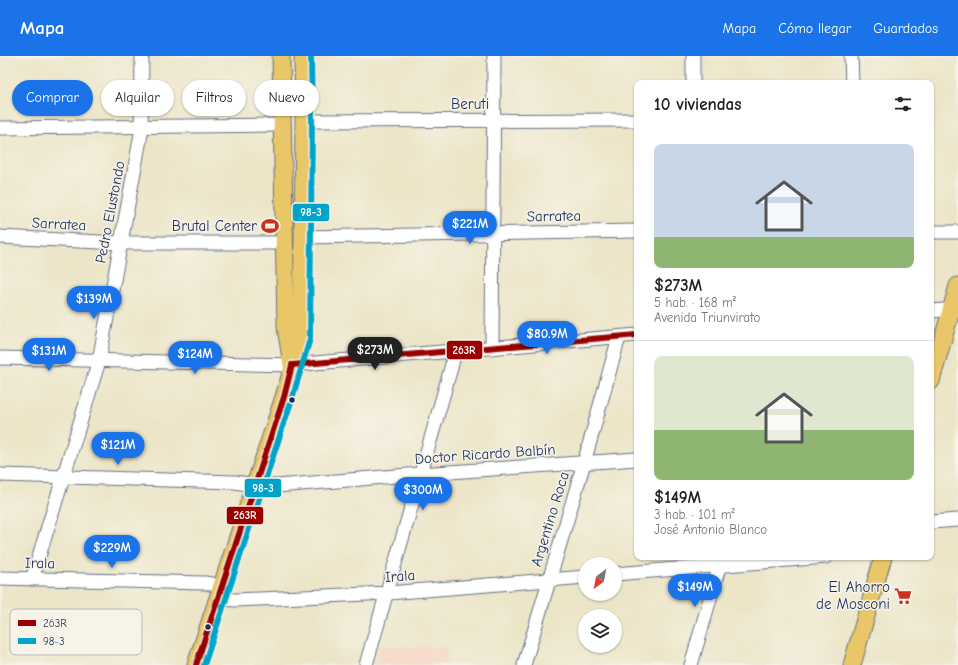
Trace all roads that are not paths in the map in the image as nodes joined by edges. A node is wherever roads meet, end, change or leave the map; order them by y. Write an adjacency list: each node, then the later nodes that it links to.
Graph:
1 (142, 56): 14 (street, Pedro Elustondo)
2 (281, 56): 13 (main road)
3 (296, 56): 33 (street)
4 (303, 56): 12 (main road)
5 (494, 56): 10 (street)
6 (693, 56): 8 (street)
7 (852, 56): 9 (street)
8 (693, 80)
9 (852, 80)
10 (494, 120): 11 (street, Beruti); 12 (street, Beruti); 17 (street)
11 (634, 120)
12 (304, 121): 21 (main road)
13 (281, 125): 14 (street); 23 (main road)
14 (142, 127): 15 (street); 22 (street, Pedro Elustondo)
15 (0, 128)
16 (634, 231): 17 (street, Sarratea)
17 (493, 232): 21 (street, Sarratea); 29 (street)
18 (934, 232): 19 (street)
19 (958, 232)
20 (0, 237): 22 (street, Sarratea)
21 (302, 237): 33 (main road)
22 (120, 243): 23 (street, Sarratea); 32 (street, Pedro Elustondo)
23 (284, 244): 33 (main road)
24 (958, 286): 25 (main road)
25 (954, 309): 26 (street); 34 (main road)
26 (934, 311)
27 (634, 335): 28 (street)
28 (619, 337): 29 (street); 36 (street, Argentino Roca)
29 (492, 348): 30 (street)
30 (454, 351): 33 (street); 37 (street)
31 (0, 358): 32 (street)
32 (99, 361): 33 (street); 39 (street, Pedro Elustondo)
33 (292, 365): 40 (main road)
34 (934, 372)
35 (634, 459): 36 (street, Doctor Ricardo Balbín)
36 (584, 463): 37 (street, Doctor Ricardo Balbín); 50 (street, Argentino Roca)
37 (420, 474): 40 (street, Doctor Ricardo Balbín); 52 (street)
38 (0, 476): 39 (street, Doctor Ricardo Balbín)
39 (63, 476): 40 (street, Doctor Ricardo Balbín); 49 (street, Pedro Elustondo)
40 (254, 486): 51 (main road)
41 (958, 520): 42 (street)
42 (934, 522)
43 (747, 560): 45 (street)
44 (881, 560): 57 (main road)
45 (721, 561): 46 (street); 56 (street)
46 (622, 573)
47 (0, 578): 49 (street, Irala)
48 (578, 578): 50 (street, Irala)
49 (32, 579): 51 (street, Irala)
50 (548, 580): 52 (street, Irala); 55 (street, Argentino Roca)
51 (220, 593): 52 (street, Irala); 53 (main road)
52 (388, 593): 54 (street)
53 (196, 665)
54 (366, 665)
55 (524, 665)
56 (691, 665)
57 (852, 665)

